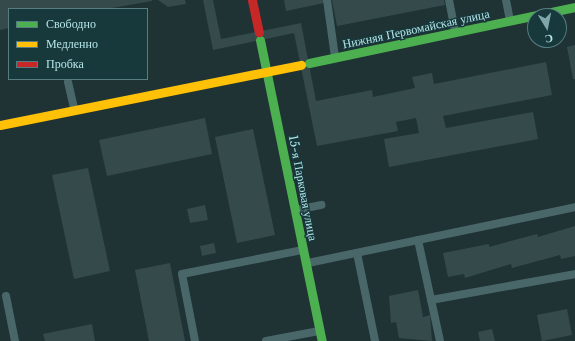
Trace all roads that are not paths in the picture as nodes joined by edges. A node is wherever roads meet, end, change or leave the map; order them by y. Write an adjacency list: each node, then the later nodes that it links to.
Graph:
1 (252, 0): 9 (street, 15-я Парковая улица)
2 (327, 0): 8 (lane)
3 (449, 0): 7 (lane)
4 (506, 0): 6 (lane)
5 (575, 7): 6 (street, Нижняя Первомайская улица)
6 (510, 21): 7 (street, Нижняя Первомайская улица)
7 (456, 32): 8 (street, Нижняя Первомайская улица)
8 (336, 58): 9 (street, Нижняя Первомайская улица)
9 (267, 72): 11 (street, Нижняя Первомайская улица); 15 (street, 15-я Парковая улица)
10 (68, 82): 11 (lane)
11 (74, 110): 12 (street, Нижняя Первомайская улица)
12 (0, 125)
13 (321, 205): 15 (lane)
14 (575, 207): 16 (lane)
15 (295, 210): 17 (street, 15-я Парковая улица)
16 (418, 240): 18 (lane); 22 (lane)
17 (303, 250): 19 (street, 15-я Парковая улица); 25 (lane)
18 (357, 253): 19 (lane); 28 (lane)
19 (306, 264): 23 (street, 15-я Парковая улица)
20 (575, 274): 22 (lane)
21 (6, 296): 24 (lane)
22 (431, 300): 29 (lane)
23 (320, 330): 26 (lane); 27 (street, 15-я Парковая улица)
24 (15, 341)
25 (195, 341)
26 (266, 341)
27 (322, 341)
28 (375, 341)
29 (440, 341)

